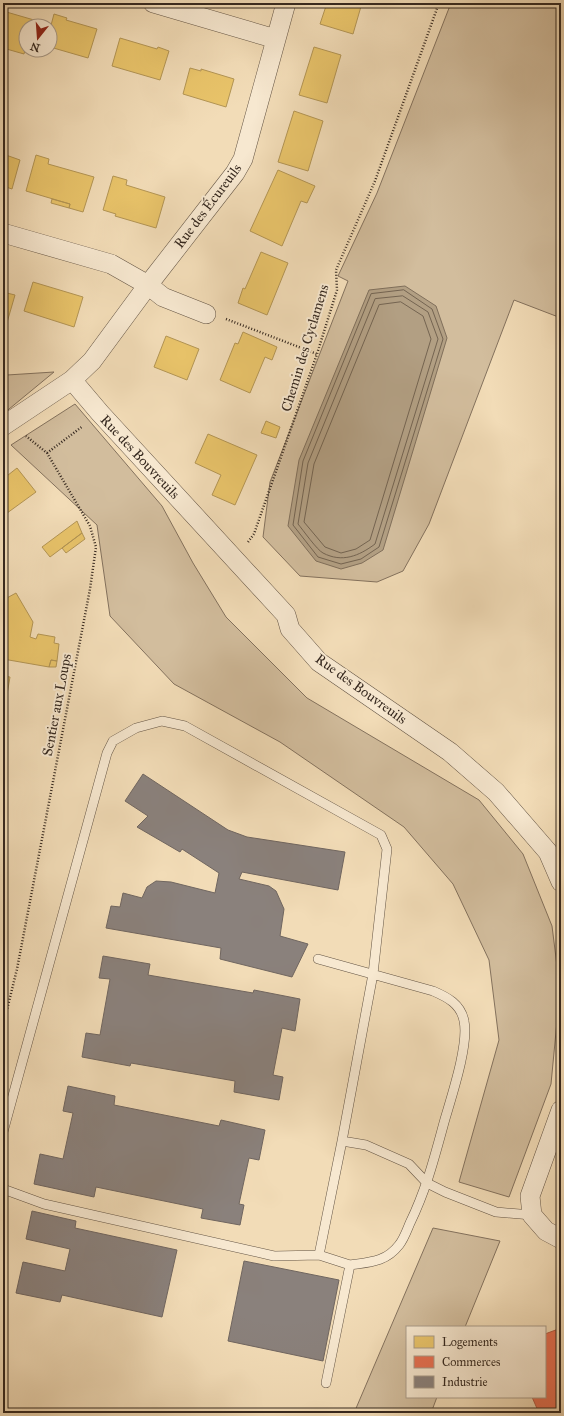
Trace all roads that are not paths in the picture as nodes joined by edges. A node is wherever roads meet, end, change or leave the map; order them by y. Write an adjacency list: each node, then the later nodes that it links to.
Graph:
1 (153, 3): 3 (street)
2 (286, 3): 3 (street, Rue des Écureuils)
3 (276, 38): 5 (street, Rue des Écureuils)
4 (3, 233): 5 (street)
5 (148, 285): 6 (street); 7 (street, Rue des Écureuils)
6 (206, 314)
7 (72, 380): 8 (street, Rue des Écureuils); 9 (street, Rue des Bouvreuils)
8 (5, 424)
9 (561, 882)
10 (318, 959): 11 (lane)
11 (373, 974): 13 (lane); 14 (lane); 15 (lane)
12 (561, 1110): 17 (street)
13 (3, 1132)
14 (342, 1141): 15 (lane); 19 (lane)
15 (427, 1183): 17 (lane); 20 (lane)
16 (3, 1189): 19 (lane)
17 (532, 1215): 18 (street)
18 (561, 1239)
19 (319, 1255): 20 (lane)
20 (350, 1265): 21 (lane)
21 (326, 1382)

